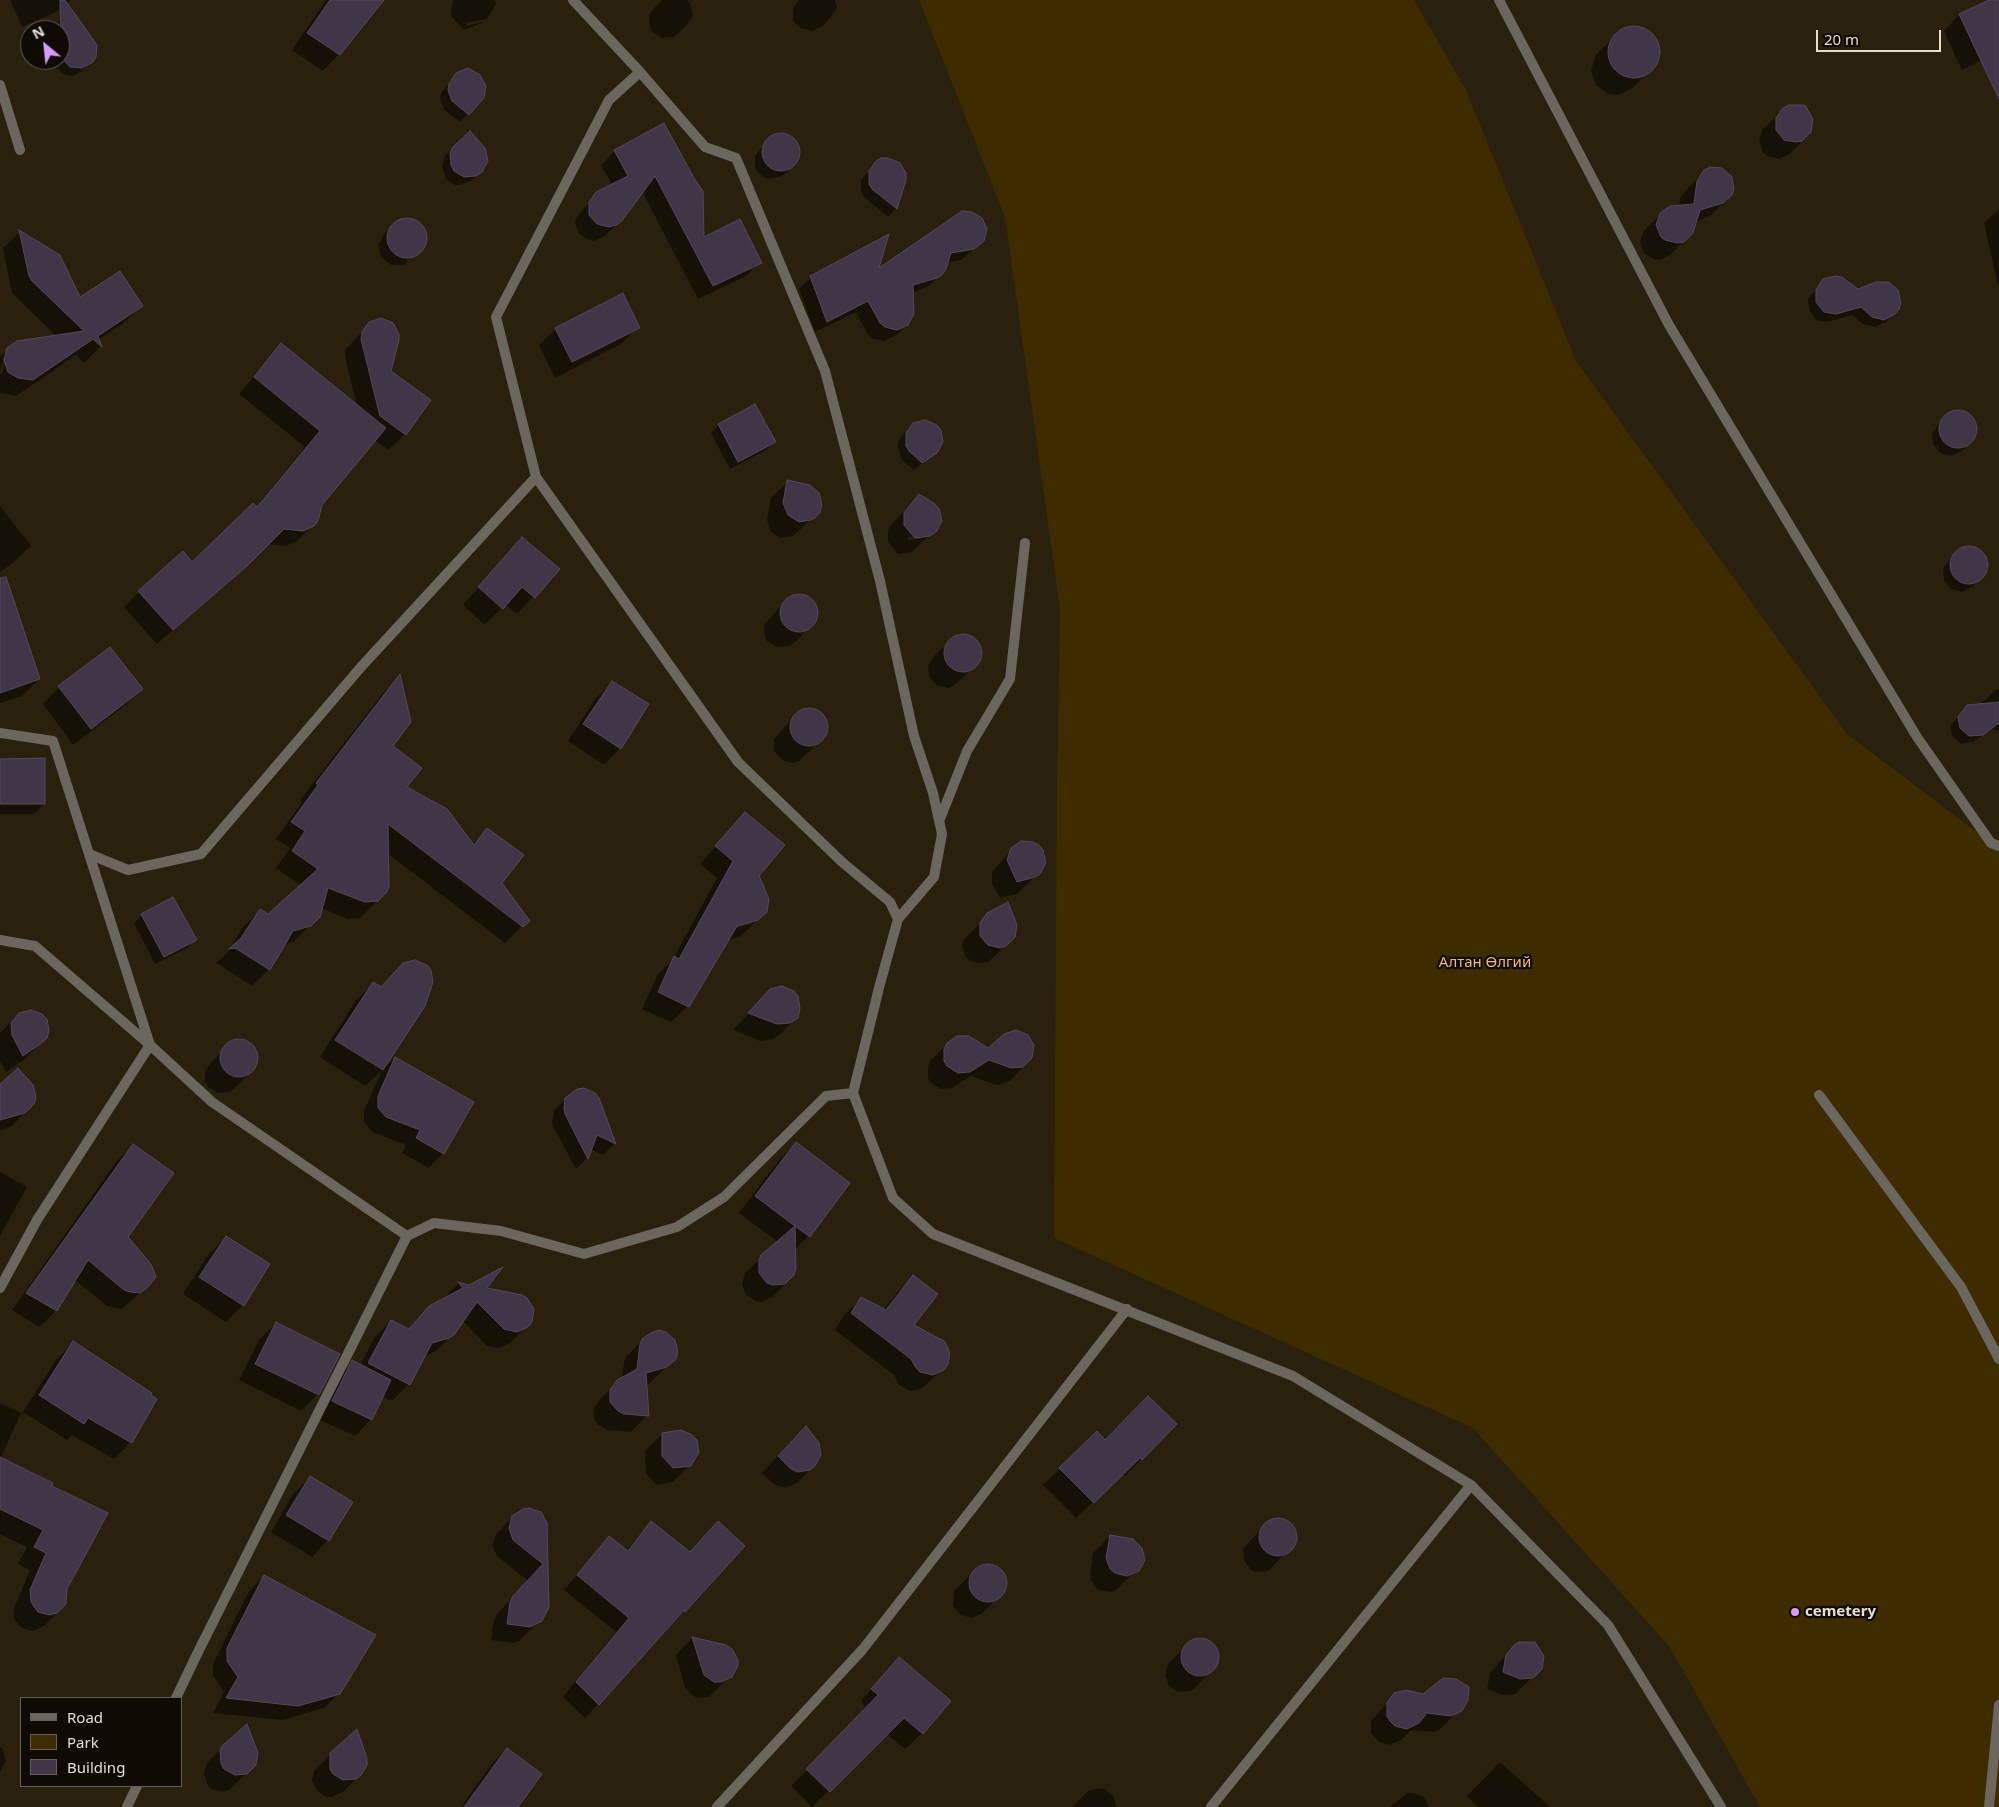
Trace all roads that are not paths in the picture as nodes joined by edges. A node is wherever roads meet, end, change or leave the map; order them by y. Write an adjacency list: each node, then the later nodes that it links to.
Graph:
1 (573, 0): 3 (street)
2 (1499, 0): 10 (street)
3 (640, 72): 6 (street); 9 (street)
4 (0, 84): 5 (street)
5 (20, 150)
6 (536, 477): 11 (street); 12 (street)
7 (1025, 543): 9 (street)
8 (0, 733): 11 (street)
9 (939, 820): 12 (street)
10 (1999, 846)
11 (89, 854): 14 (street)
12 (898, 919): 15 (street)
13 (0, 940): 14 (street)
14 (150, 1045): 17 (street); 18 (street)
15 (853, 1094): 17 (street); 19 (street)
16 (1819, 1095): 20 (street)
17 (406, 1236): 22 (street)
18 (0, 1288)
19 (1127, 1309): 21 (street); 26 (street)
20 (1999, 1360)
21 (1471, 1485): 27 (street); 28 (street)
22 (176, 1697)
23 (1999, 1705): 29 (street)
24 (137, 1787): 25 (street)
25 (128, 1807)
26 (717, 1807)
27 (1211, 1807)
28 (1721, 1807)
29 (1989, 1807)

